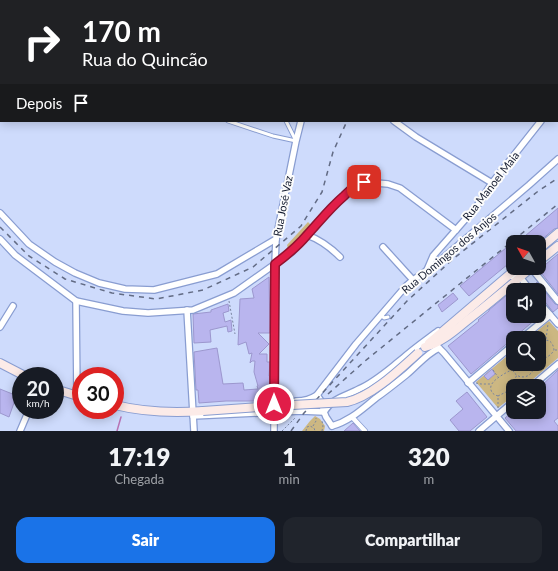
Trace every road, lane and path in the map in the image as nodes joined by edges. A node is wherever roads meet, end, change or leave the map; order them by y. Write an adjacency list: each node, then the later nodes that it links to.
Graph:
1 (231, 122): 6 (lane)
2 (286, 122): 6 (lane)
3 (301, 122): 6 (street, Rua José Vaz)
4 (395, 122): 8 (street)
5 (540, 122): 8 (street, Rua Manoel Maia)
6 (296, 141): 14 (street, Rua José Vaz)
7 (558, 159): 21 (street, Rua Domingos dos Anjos)
8 (492, 183): 10 (street, Rua Manoel Maia)
9 (0, 214): 14 (street)
10 (456, 230): 12 (street); 21 (street, Rua Manoel Maia)
11 (558, 233): 15 (main road)
12 (307, 235): 19 (street); 20 (street)
13 (0, 239): 29 (street)
14 (276, 240): 20 (street, Rua José Vaz)
15 (546, 243)
16 (558, 246): 18 (main road)
17 (383, 247): 26 (street)
18 (546, 255)
19 (340, 257)
20 (275, 264): 28 (street); 67 (street, Rua José Vaz)
21 (427, 270): 26 (street, Rua Domingos dos Anjos)
22 (522, 275): 25 (main road)
23 (537, 275): 30 (street)
24 (507, 276): 25 (street); 32 (main road)
25 (520, 277): 27 (street); 43 (main road)
26 (413, 280): 35 (street, Rua Domingos dos Anjos)
27 (525, 283)
28 (228, 296): 33 (street); 41 (path)
29 (76, 301): 33 (street); 51 (street)
30 (558, 301)
31 (13, 306): 39 (street)
32 (471, 307): 44 (main road); 72 (street)
33 (187, 310): 71 (street)
34 (546, 312): 37 (street)
35 (381, 315): 36 (lane); 65 (street, Rua Domingos dos Anjos)
36 (388, 316)
37 (549, 317): 38 (street); 40 (street); 42 (path)
38 (558, 324)
39 (0, 327)
40 (531, 331)
41 (235, 334)
42 (546, 340): 45 (path)
43 (437, 346): 44 (main road); 61 (street); 76 (street)
44 (425, 347): 71 (main road, bridge)
45 (554, 350): 46 (path); 48 (path)
46 (558, 350)
47 (506, 351): 61 (street)
48 (546, 358)
49 (0, 363): 53 (main road)
50 (558, 364): 60 (street)
51 (78, 367)
52 (491, 367): 58 (path)
53 (12, 369)
54 (510, 371): 58 (path)
55 (514, 371): 57 (path)
56 (533, 371): 57 (path)
57 (517, 375): 59 (path)
58 (499, 377): 62 (path)
59 (515, 379)
60 (540, 379)
61 (468, 383): 73 (street)
62 (492, 384): 63 (path); 66 (path)
63 (478, 387)
64 (506, 392): 66 (path)
65 (317, 395): 67 (street); 72 (street)
66 (498, 396): 73 (path)
67 (274, 402): 71 (street); 74 (street, Rua José Vaz)
68 (124, 407): 71 (main road)
69 (506, 407): 73 (street)
70 (495, 408): 73 (path)
71 (193, 412): 74 (street); 82 (street)
72 (324, 412): 74 (street); 80 (street)
73 (498, 412): 88 (street); 89 (street)
74 (274, 413): 83 (street, Rua José Vaz)
75 (316, 413): 79 (path)
76 (352, 417): 80 (street); 87 (street)
77 (25, 419): 81 (street)
78 (291, 421): 84 (path)
79 (313, 427): 85 (path); 86 (path)
80 (331, 428)
81 (20, 431)
82 (194, 431)
83 (274, 431)
84 (282, 431)
85 (306, 431)
86 (315, 431)
87 (365, 431)
88 (479, 431)
89 (509, 431)

